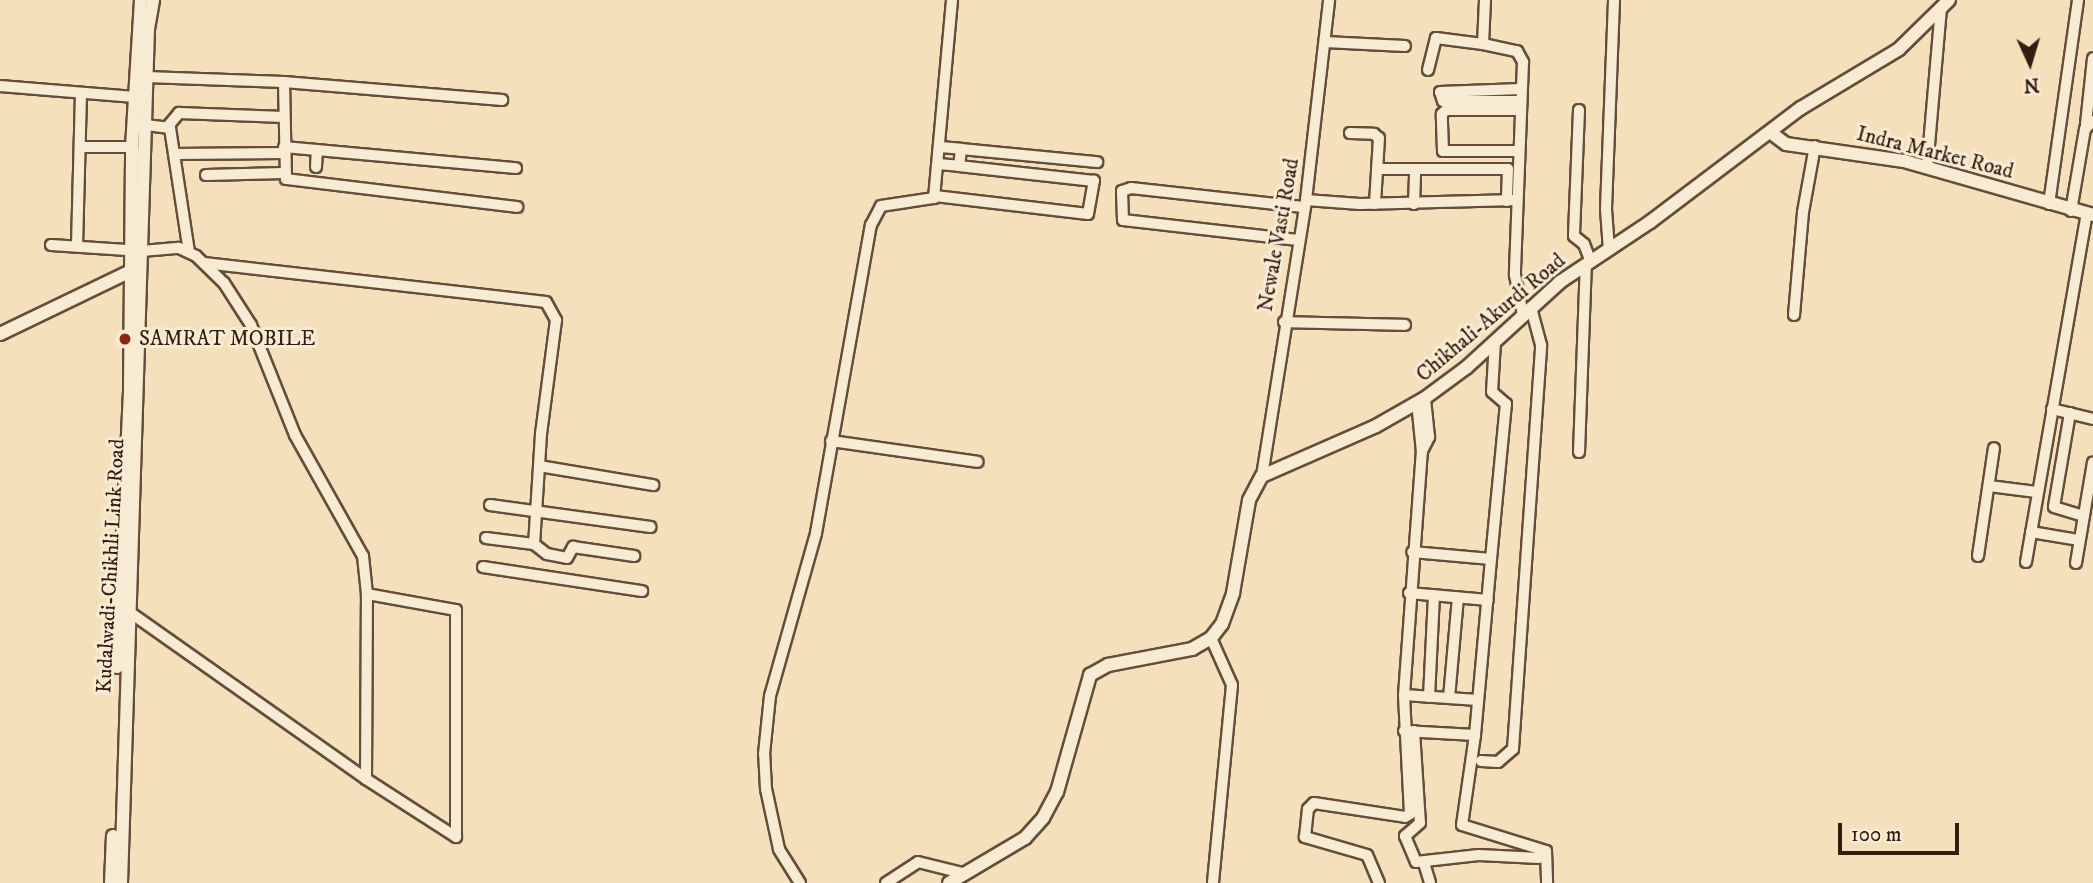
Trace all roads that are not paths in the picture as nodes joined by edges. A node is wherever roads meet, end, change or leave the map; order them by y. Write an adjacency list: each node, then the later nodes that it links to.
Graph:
1 (141, 0): 19 (main road)
2 (153, 0): 14 (main road)
3 (953, 0): 32 (street)
4 (1329, 0): 9 (street, Newale Vasti Road)
5 (1485, 0): 10 (street)
6 (1614, 0): 61 (street)
7 (2078, 0): 53 (street)
8 (1945, 4): 27 (main road, Chikhali-Akurdi Road); 43 (street)
9 (1325, 42): 11 (street); 50 (street, Newale Vasti Road)
10 (1483, 44): 13 (street); 17 (street)
11 (1405, 46)
12 (2093, 58): 24 (street)
13 (1428, 69)
14 (146, 77): 15 (street); 25 (main road)
15 (284, 82): 20 (street); 23 (street)
16 (0, 86): 18 (street)
17 (1521, 89): 21 (street); 21 (street)
18 (81, 93): 19 (street); 30 (street)
19 (135, 97): 31 (main road)
20 (502, 100)
21 (1520, 105): 36 (street); 36 (street)
22 (1578, 110): 64 (street)
23 (284, 117): 26 (street); 34 (street)
24 (2090, 123): 55 (street)
25 (146, 125): 26 (street); 60 (main road)
26 (169, 125): 37 (street)
27 (1770, 132): 29 (main road, Indra Market Road); 61 (main road, Chikhali-Akurdi Road)
28 (1350, 133): 44 (street)
29 (1815, 146): 43 (main road, Indra Market Road); 67 (street)
30 (80, 147): 31 (street); 59 (street)
31 (132, 147): 60 (main road)
32 (940, 147): 33 (street); 39 (street)
33 (961, 149): 38 (street); 40 (street)
34 (284, 150): 35 (street); 37 (street); 46 (street)
35 (317, 150): 41 (street); 42 (street)
36 (1518, 151): 49 (street)
37 (174, 154): 62 (street)
38 (1097, 162)
39 (938, 163): 40 (street); 48 (street)
40 (959, 166): 48 (street)
41 (316, 167)
42 (516, 168)
43 (1927, 168): 53 (main road, Indra Market Road)
44 (1377, 169): 45 (street); 51 (street)
45 (1415, 169): 49 (street); 52 (street)
46 (284, 173): 47 (street); 54 (street)
47 (206, 175)
48 (934, 196): 76 (street)
49 (1512, 200): 52 (street); 66 (street)
50 (1305, 203): 51 (street); 57 (street, Newale Vasti Road); 57 (street)
51 (1375, 204): 52 (street)
52 (1414, 204)
53 (2049, 204): 55 (main road, Indra Market Road)
54 (517, 207)
55 (2071, 211): 56 (main road, Indra Market Road)
56 (2090, 214): 73 (street)
57 (1298, 240): 68 (street, Newale Vasti Road)
58 (51, 245): 59 (street)
59 (77, 246): 60 (street)
60 (136, 250): 62 (street); 65 (main road, Kudalwadi-Chikhli Link Road)
61 (1609, 250): 64 (main road, Chikhali-Akurdi Road)
62 (189, 252): 63 (street)
63 (204, 263): 81 (street); 103 (street)
64 (1589, 263): 66 (main road, Chikhali-Akurdi Road); 78 (street)
65 (133, 271): 70 (main road); 107 (main road, Kudalwadi-Chikhli Link Road); 120 (main road, Kudalwadi-Chikhli Link Road)
66 (1527, 311): 71 (main road, Chikhali-Akurdi Road); 115 (street)
67 (1794, 315)
68 (1284, 322): 69 (street); 82 (street, Newale Vasti Road)
69 (1405, 325)
70 (0, 334)
71 (1495, 341): 72 (main road, Chikhali-Akurdi Road); 97 (street)
72 (1421, 400): 82 (main road, Chikhali-Akurdi Road); 94 (street)
73 (2052, 409): 74 (street); 85 (street)
74 (2070, 413): 75 (street); 88 (street)
75 (2093, 419)
76 (831, 441): 79 (street); 122 (street)
77 (1994, 448): 84 (street)
78 (1579, 452)
79 (978, 462)
80 (2093, 462): 88 (street)
81 (539, 466): 83 (street); 87 (street)
82 (1262, 476): 108 (main road)
83 (653, 485)
84 (1989, 486): 85 (street); 96 (street)
85 (2037, 492): 90 (street)
86 (491, 505): 87 (street)
87 (534, 511): 89 (street); 93 (street)
88 (2084, 516): 92 (street)
89 (650, 527)
90 (2031, 532): 92 (street); 98 (street)
91 (486, 538): 93 (street)
92 (2080, 540): 99 (street)
93 (534, 544): 95 (street)
94 (1412, 552): 97 (street); 102 (street)
95 (634, 556)
96 (1978, 556)
97 (1491, 559): 106 (street)
98 (2026, 562)
99 (2076, 563)
100 (482, 567): 101 (street)
101 (642, 591)
102 (1409, 593): 104 (street); 109 (street)
103 (366, 594): 116 (street); 116 (street)
104 (1434, 595): 105 (street); 110 (street)
105 (1458, 597): 106 (street); 111 (street)
106 (1488, 600): 112 (street)
107 (128, 611): 116 (street); 121 (main road, Kudalwadi-Chikhli Link Road)
108 (1211, 638): 119 (main road); 125 (street)
109 (1404, 695): 110 (street); 113 (street)
110 (1429, 697): 111 (street)
111 (1449, 698): 112 (street)
112 (1478, 700): 114 (street)
113 (1409, 731): 114 (street); 118 (street); 126 (street)
114 (1475, 735): 128 (street)
115 (1481, 761)
116 (366, 779)
117 (1539, 858): 118 (street)
118 (1424, 863): 127 (street)
119 (962, 873): 123 (street); 124 (main road)
120 (111, 883)
121 (121, 883)
122 (800, 883)
123 (886, 883)
124 (949, 883)
125 (1213, 883)
126 (1379, 883)
127 (1430, 883)
128 (1547, 883)

